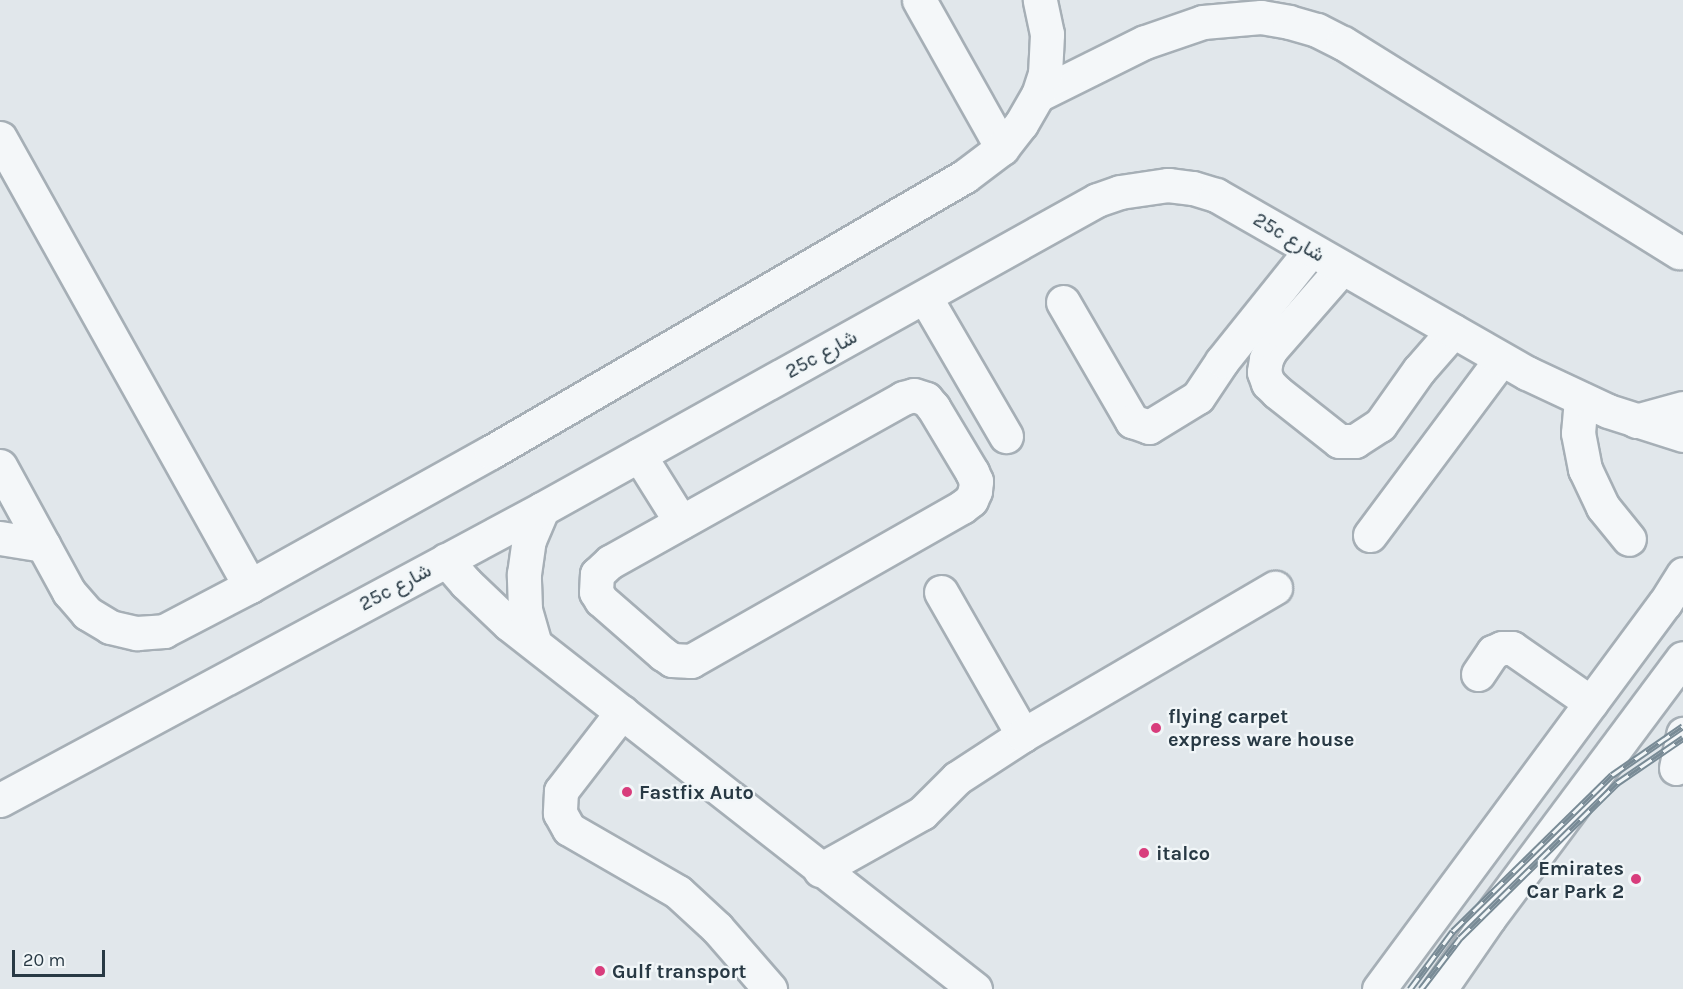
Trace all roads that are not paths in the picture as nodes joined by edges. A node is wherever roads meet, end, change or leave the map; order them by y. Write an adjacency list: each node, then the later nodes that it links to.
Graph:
1 (919, 0): 5 (street)
2 (1040, 0): 3 (street)
3 (1038, 95): 5 (street); 7 (street)
4 (0, 138): 28 (street)
5 (1002, 148): 28 (street)
6 (1311, 250): 8 (street, 25c شارع); 9 (street, 25c شارع); 10 (street)
7 (1679, 252)
8 (1342, 268): 11 (street, 25c شارع); 11 (street)
9 (925, 297): 16 (street); 17 (street, 25c شارع)
10 (1063, 302)
11 (1453, 331): 12 (street, 25c شارع)
12 (1501, 358): 13 (street, 25c شارع); 22 (street)
13 (1581, 399): 15 (street, 25c شارع); 24 (street)
14 (1683, 408): 15 (street)
15 (1658, 428): 18 (street, 25c شارع)
16 (1006, 436)
17 (639, 454): 20 (street, 25c شارع); 21 (street)
18 (1683, 458)
19 (0, 466): 25 (street)
20 (542, 509): 26 (street, 25c شارع); 31 (street)
21 (681, 522): 21 (street)
22 (1370, 535)
23 (0, 538): 25 (street)
24 (1629, 539)
25 (43, 545): 28 (street)
26 (446, 560): 31 (street); 39 (street, 25c شارع)
27 (1683, 574): 34 (street)
28 (250, 586)
29 (1275, 588): 37 (street)
30 (942, 592): 37 (street)
31 (534, 641): 35 (street)
32 (1681, 673): 44 (street)
33 (1478, 674): 34 (street)
34 (1591, 703): 43 (street)
35 (622, 712): 40 (street); 41 (street)
36 (1683, 734): 38 (street)
37 (1023, 735): 40 (street)
38 (1676, 768)
39 (0, 800)
40 (820, 870): 42 (street)
41 (770, 989)
42 (975, 989)
43 (1378, 989)
44 (1440, 989)

